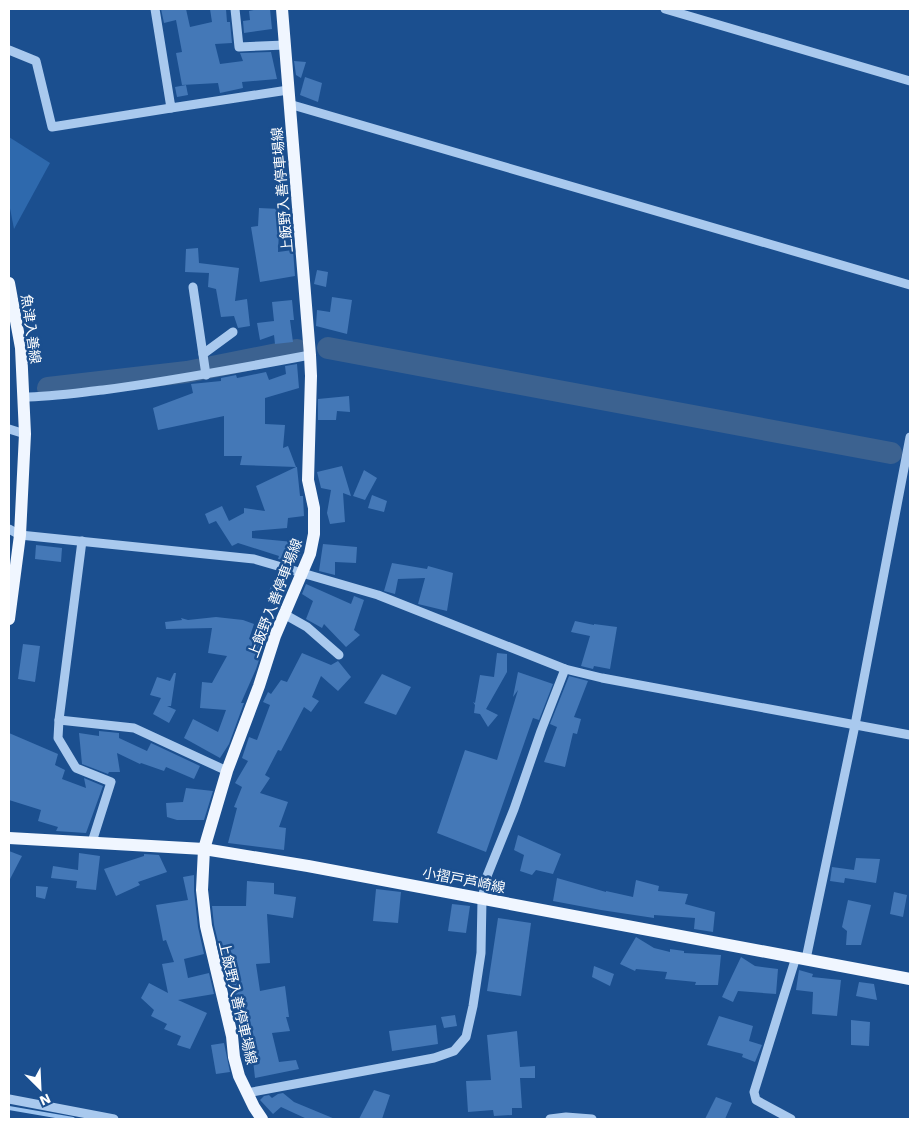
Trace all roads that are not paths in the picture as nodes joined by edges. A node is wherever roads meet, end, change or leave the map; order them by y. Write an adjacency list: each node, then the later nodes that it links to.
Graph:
1 (155, 9): 10 (street)
2 (235, 9): 5 (street)
3 (282, 9): 5 (main road, 上飯野入善停車場線)
4 (665, 9): 7 (street)
5 (285, 45): 8 (main road, 上飯野入善停車場線)
6 (9, 50): 10 (street)
7 (910, 81)
8 (288, 90): 9 (main road, 上飯野入善停車場線); 10 (street)
9 (289, 104): 12 (street); 16 (main road, 上飯野入善停車場線)
10 (171, 108)
11 (9, 282): 18 (main road, 魚津入善線)
12 (910, 285)
13 (192, 287): 15 (street)
14 (233, 332): 15 (street)
15 (203, 354): 17 (street)
16 (310, 355): 17 (street); 24 (main road, 上飯野入善停車場線)
17 (206, 374): 18 (street)
18 (23, 397): 20 (main road, 魚津入善線)
19 (9, 429): 20 (street)
20 (25, 434): 22 (main road, 魚津入善線)
21 (910, 437): 30 (street)
22 (15, 532): 23 (street); 26 (main road, 魚津入善線)
23 (82, 541): 24 (street); 29 (street)
24 (302, 572): 25 (main road, 上飯野入善停車場線); 28 (street)
25 (284, 614): 27 (street); 32 (main road, 上飯野入善停車場線)
26 (9, 619)
27 (339, 655)
28 (565, 669): 30 (street); 36 (street)
29 (59, 720): 32 (street); 34 (street)
30 (855, 725): 31 (street); 37 (street)
31 (910, 735)
32 (227, 771): 35 (main road, 上飯野入善停車場線)
33 (9, 838): 34 (main road, 小摺戸芦崎線)
34 (92, 842): 35 (main road, 小摺戸芦崎線)
35 (204, 849): 36 (main road, 小摺戸芦崎線); 39 (main road, 上飯野入善停車場線)
36 (482, 899): 37 (main road, 小摺戸芦崎線); 39 (street)
37 (801, 958): 38 (main road, 小摺戸芦崎線); 45 (street)
38 (910, 980)
39 (247, 1093): 42 (main road, 上飯野入善停車場線)
40 (9, 1099): 41 (street)
41 (112, 1119)
42 (262, 1119)
43 (550, 1119): 44 (street)
44 (592, 1119)
45 (791, 1119)

